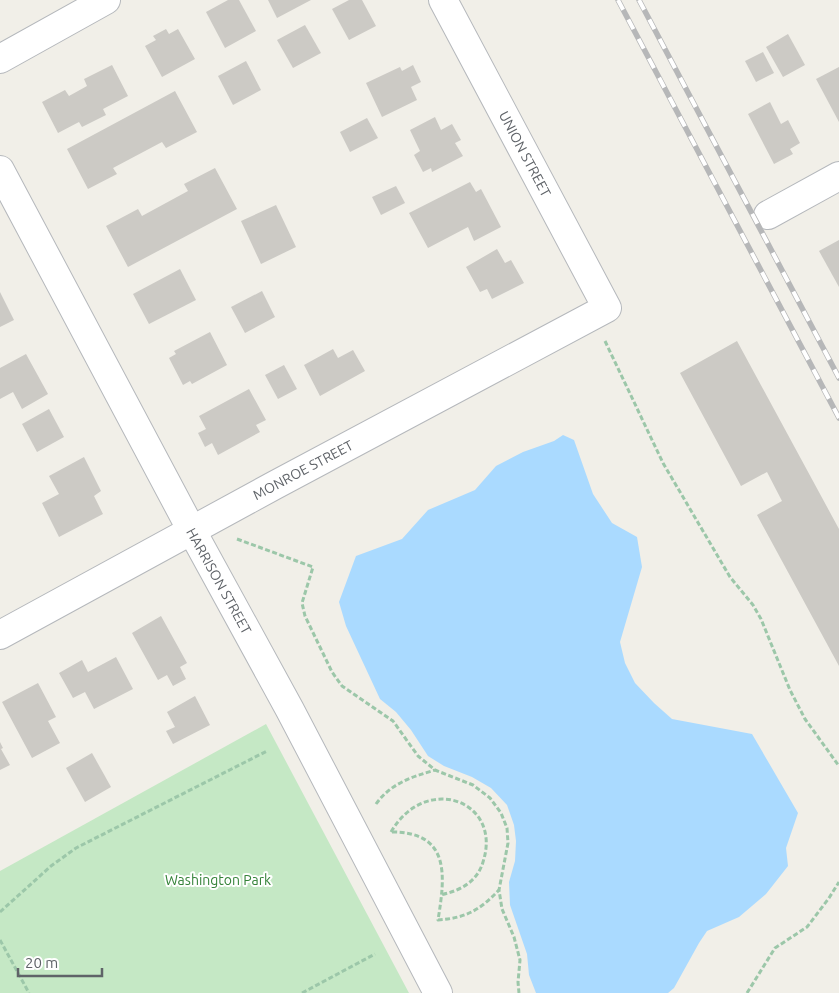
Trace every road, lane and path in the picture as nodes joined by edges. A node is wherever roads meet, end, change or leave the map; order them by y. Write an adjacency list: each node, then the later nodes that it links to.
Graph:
1 (106, 0): 3 (street)
2 (442, 0): 7 (street, UNION STREET)
3 (0, 59)
4 (0, 170): 9 (street, HARRISON STREET)
5 (839, 176): 6 (street)
6 (768, 215)
7 (607, 308): 9 (street, MONROE STREET)
8 (604, 340): 13 (path)
9 (192, 531): 11 (street, MONROE STREET); 24 (street, HARRISON STREET)
10 (237, 539): 14 (path)
11 (0, 635)
12 (267, 751): 19 (path)
13 (839, 766)
14 (435, 770): 15 (path); 17 (path)
15 (376, 804)
16 (839, 882): 26 (path)
17 (499, 890): 18 (path); 25 (path)
18 (440, 895): 18 (path)
19 (0, 912)
20 (0, 940): 22 (path)
21 (375, 954): 23 (path)
22 (29, 993)
23 (302, 993)
24 (438, 993)
25 (519, 993)
26 (748, 993)

